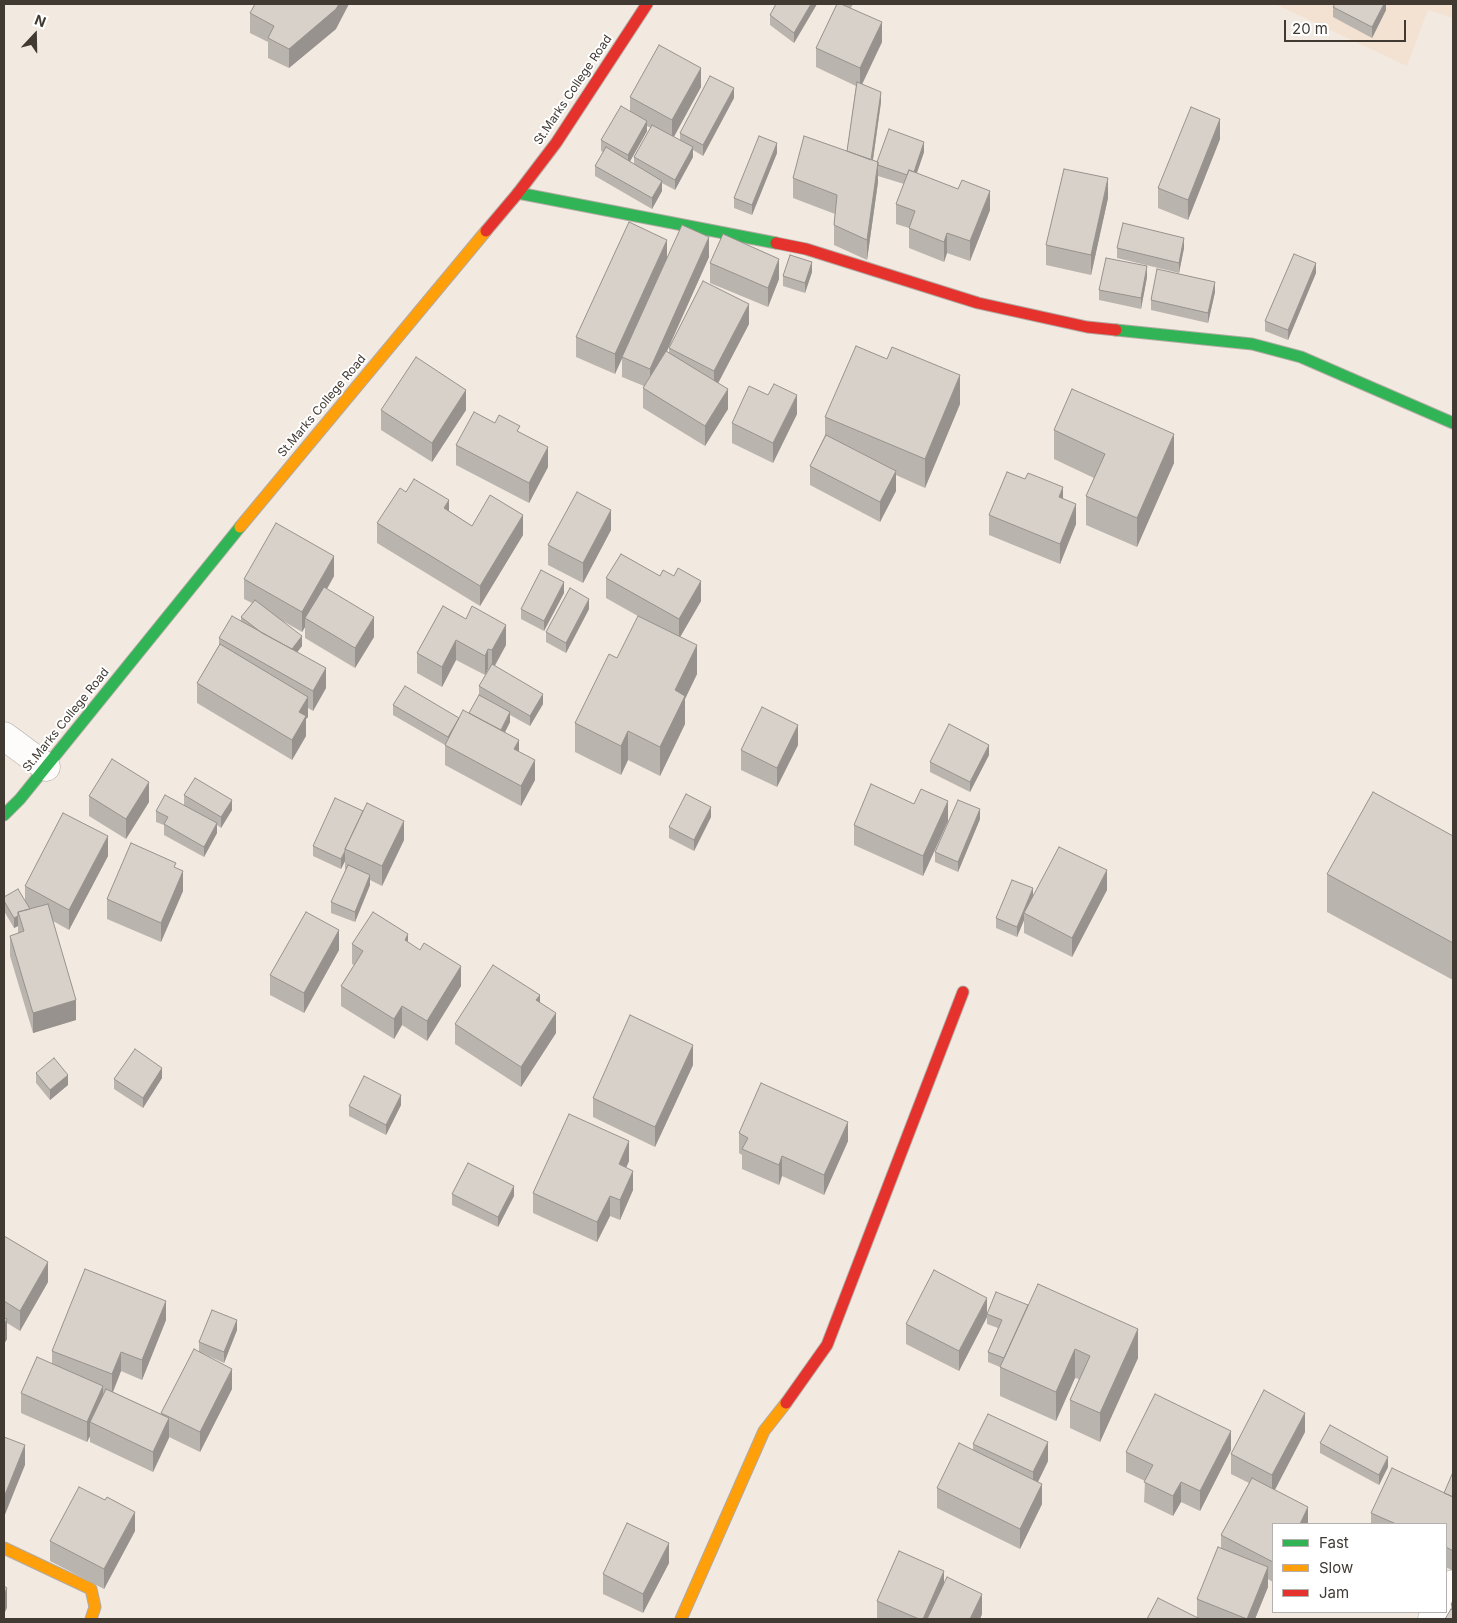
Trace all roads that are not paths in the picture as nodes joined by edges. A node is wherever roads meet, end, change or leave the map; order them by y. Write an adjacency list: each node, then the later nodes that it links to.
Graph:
1 (647, 4): 2 (street, St.Marks College Road)
2 (518, 194): 3 (street); 5 (street, St.Marks College Road)
3 (1453, 423)
4 (4, 736): 5 (street)
5 (46, 767): 6 (street, St.Marks College Road)
6 (4, 815)
7 (962, 992): 10 (street)
8 (4, 1548): 9 (street)
9 (92, 1619)
10 (681, 1619)

